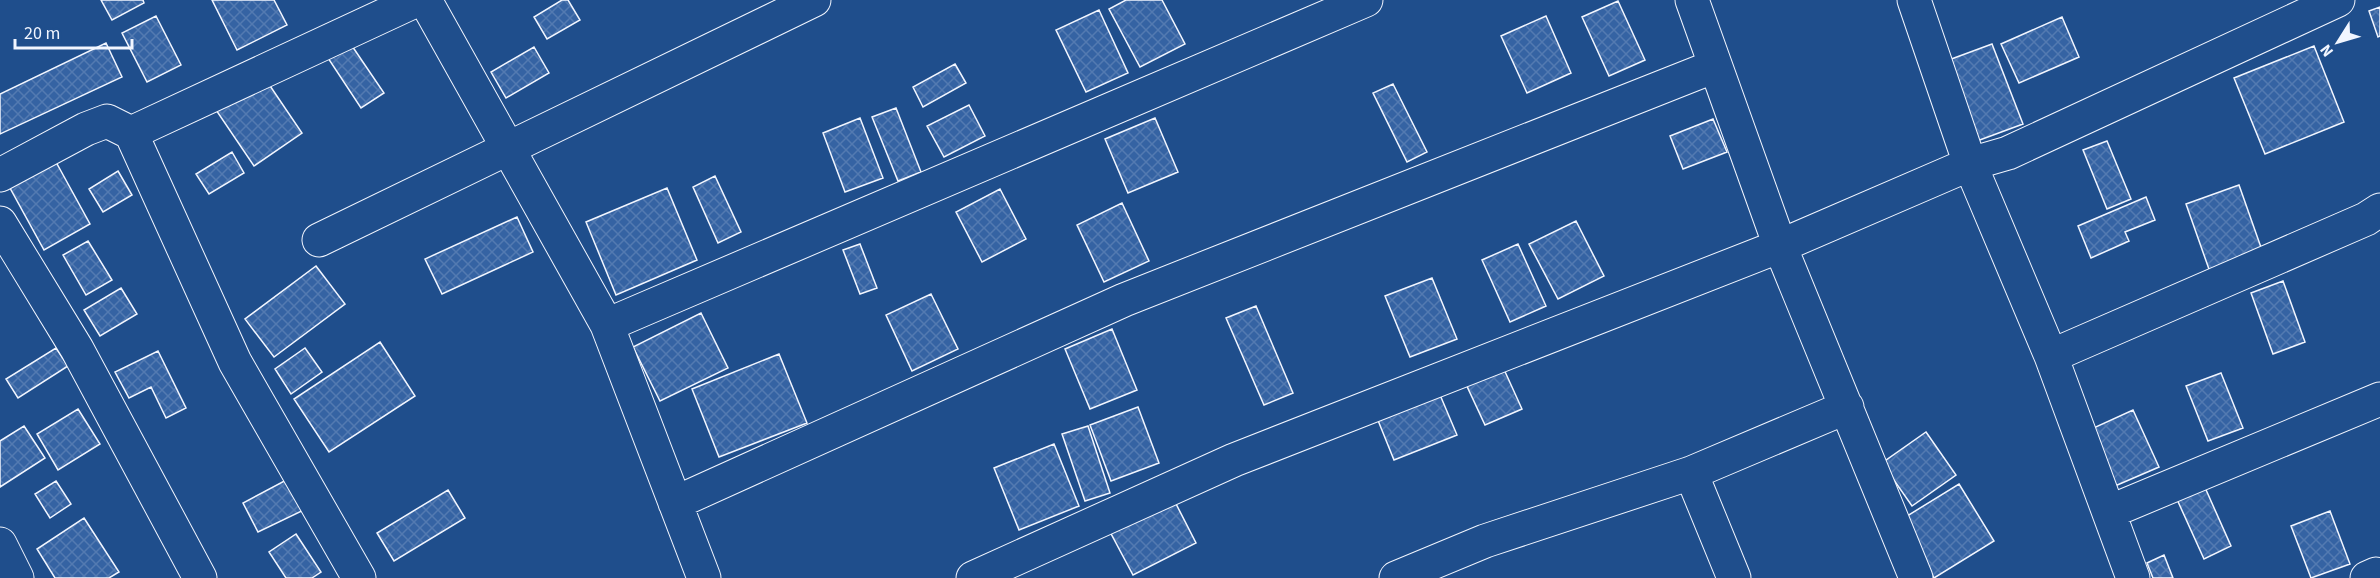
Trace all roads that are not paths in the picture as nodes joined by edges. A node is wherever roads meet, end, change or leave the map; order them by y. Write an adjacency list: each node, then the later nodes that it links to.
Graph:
1 (417, 0): 9 (street)
2 (425, 0): 10 (street)
3 (814, 0): 10 (street)
4 (1366, 0): 17 (street)
5 (1692, 0): 8 (street)
6 (1914, 0): 11 (street)
7 (2338, 0): 11 (street)
8 (1715, 66): 16 (street); 22 (street)
9 (130, 133): 12 (street); 27 (street)
10 (509, 149): 15 (street); 17 (street)
11 (1970, 164): 16 (street); 18 (street)
12 (0, 175)
13 (2380, 210): 18 (street)
14 (0, 224): 26 (street)
15 (320, 240)
16 (1780, 246): 20 (street); 29 (street)
17 (607, 325): 22 (street)
18 (2051, 357): 23 (street)
19 (2380, 399): 23 (street)
20 (1847, 407): 21 (street); 32 (street)
21 (1691, 473): 30 (street); 31 (street)
22 (675, 503): 28 (street)
23 (2109, 512): 33 (street)
24 (0, 544): 25 (street)
25 (17, 578)
26 (200, 578)
27 (360, 578)
28 (704, 578)
29 (973, 578)
30 (1396, 578)
31 (1734, 578)
32 (1916, 578)
33 (2133, 578)

